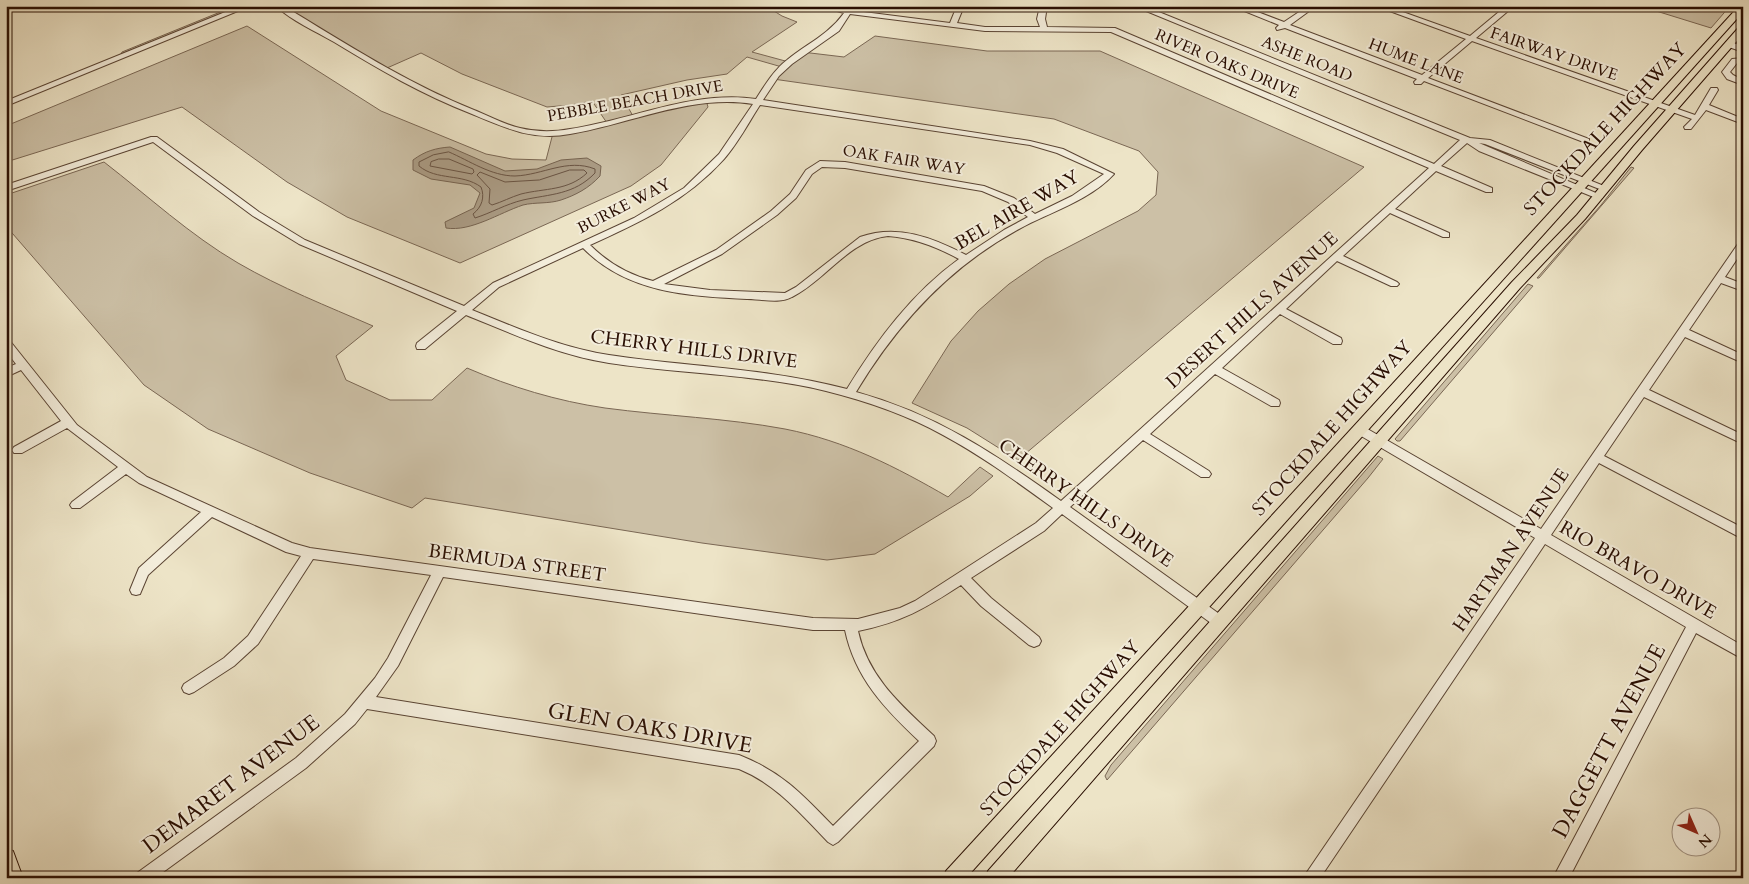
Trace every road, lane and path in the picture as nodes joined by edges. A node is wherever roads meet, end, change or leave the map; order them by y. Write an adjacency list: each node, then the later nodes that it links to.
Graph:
1 (231, 6): 27 (street)
2 (247, 6): 27 (street)
3 (279, 6): 28 (street, PEBBLE BEACH DRIVE)
4 (823, 6): 13 (street, RIVER OAKS DRIVE)
5 (961, 6): 14 (street)
6 (1044, 6): 17 (street)
7 (1137, 6): 34 (street, ASHE ROAD)
8 (1235, 6): 15 (street, HUME LANE)
9 (1313, 6): 15 (street)
10 (1379, 6): 18 (street, FAIRWAY DRIVE)
11 (1511, 6): 18 (street)
12 (1743, 8): 30 (main road, STOCKDALE HIGHWAY)
13 (848, 12): 14 (street, RIVER OAKS DRIVE); 28 (street, BURKE WAY)
14 (953, 25): 17 (street, RIVER OAKS DRIVE)
15 (1281, 27): 24 (street, HUME LANE)
16 (1743, 28): 19 (main road, STOCKDALE HIGHWAY)
17 (1044, 30): 36 (street, RIVER OAKS DRIVE)
18 (1471, 39): 24 (street); 30 (street, FAIRWAY DRIVE)
19 (1729, 44): 20 (street); 22 (main road, STOCKDALE HIGHWAY)
20 (1742, 48)
21 (1743, 60): 23 (street)
22 (1710, 67): 23 (street); 30 (main road, STOCKDALE HIGHWAY)
23 (1726, 72): 25 (street)
24 (1419, 80): 35 (street, HUME LANE)
25 (1743, 83)
26 (1714, 90): 29 (street)
27 (7, 100)
28 (758, 102): 37 (street, PEBBLE BEACH DRIVE); 46 (street, BURKE WAY)
29 (1704, 106): 31 (street); 32 (street)
30 (1663, 107): 31 (street, FAIRWAY DRIVE); 38 (main road, STOCKDALE HIGHWAY); 41 (main road, STOCKDALE HIGHWAY)
31 (1696, 118): 33 (street)
32 (1743, 122)
33 (1688, 127)
34 (1466, 139): 36 (street, DESERT HILLS AVENUE); 38 (street, ASHE ROAD)
35 (1586, 141)
36 (1435, 167): 40 (street, RIVER OAKS DRIVE); 42 (street, DESERT HILLS AVENUE)
37 (1110, 174): 43 (street, BEL AIRE WAY)
38 (1582, 184): 41 (street, ASHE ROAD); 67 (main road, STOCKDALE HIGHWAY)
39 (6, 188): 54 (street, CHERRY HILLS DRIVE)
40 (1489, 190)
41 (1602, 192): 70 (main road, STOCKDALE HIGHWAY)
42 (1388, 209): 44 (street); 47 (street, DESERT HILLS AVENUE)
43 (1034, 217): 48 (street, BEL AIRE WAY); 51 (street, OAK FAIR WAY)
44 (1446, 235)
45 (1743, 243): 49 (street, HARTMAN AVENUE)
46 (584, 244): 51 (street); 54 (street, BURKE WAY)
47 (1336, 257): 50 (street); 53 (street, DESERT HILLS AVENUE)
48 (965, 258): 51 (street); 64 (street, BEL AIRE WAY)
49 (1719, 278): 52 (street); 55 (street, HARTMAN AVENUE)
50 (1394, 284)
51 (654, 285)
52 (1743, 288)
53 (1279, 309): 56 (street); 61 (street, DESERT HILLS AVENUE)
54 (463, 310): 58 (street, BURKE WAY); 64 (street, CHERRY HILLS DRIVE)
55 (1683, 332): 59 (street); 63 (street, HARTMAN AVENUE)
56 (1337, 341)
57 (6, 344): 60 (street, BERMUDA STREET)
58 (421, 346)
59 (1743, 359)
60 (23, 366): 62 (street); 66 (street, BERMUDA STREET)
61 (1214, 368): 65 (street); 68 (street, DESERT HILLS AVENUE)
62 (6, 373)
63 (1642, 391): 69 (street); 72 (street, HARTMAN AVENUE)
64 (850, 393): 76 (street, CHERRY HILLS DRIVE)
65 (1275, 403)
66 (68, 422): 71 (street); 73 (street, BERMUDA STREET)
67 (1360, 430): 70 (street, RIO BRAVO DRIVE); 84 (main road, STOCKDALE HIGHWAY)
68 (1142, 434): 74 (street); 76 (street, DESERT HILLS AVENUE)
69 (1743, 440)
70 (1380, 441): 79 (street, RIO BRAVO DRIVE); 85 (main road, STOCKDALE HIGHWAY)
71 (18, 450)
72 (1597, 457): 78 (street); 79 (street, HARTMAN AVENUE)
73 (126, 468): 75 (street); 77 (street, BERMUDA STREET)
74 (1205, 474)
75 (76, 505)
76 (1061, 508): 82 (street, BERMUDA STREET); 84 (street, CHERRY HILLS DRIVE)
77 (210, 512): 80 (street, BERMUDA STREET); 83 (street)
78 (1743, 534)
79 (1543, 537): 86 (street, RIO BRAVO DRIVE); 97 (street, HARTMAN AVENUE)
80 (310, 553): 81 (street, BERMUDA STREET); 90 (street)
81 (440, 571): 87 (street, BERMUDA STREET); 91 (street, DEMARET AVENUE)
82 (963, 578): 87 (street, BERMUDA STREET); 88 (street)
83 (136, 590)
84 (1199, 606): 85 (street, CHERRY HILLS DRIVE); 95 (main road, STOCKDALE HIGHWAY)
85 (1220, 622): 96 (main road, STOCKDALE HIGHWAY)
86 (1694, 624): 89 (street, RIO BRAVO DRIVE); 98 (street, DAGGETT AVENUE)
87 (850, 625): 91 (street, GLEN OAKS DRIVE)
88 (1034, 641)
89 (1743, 652)
90 (189, 688)
91 (365, 702): 94 (street, DEMARET AVENUE)
92 (6, 858): 93 (main road)
93 (14, 878)
94 (142, 878)
95 (953, 878)
96 (995, 878)
97 (1310, 878)
98 (1561, 878)

